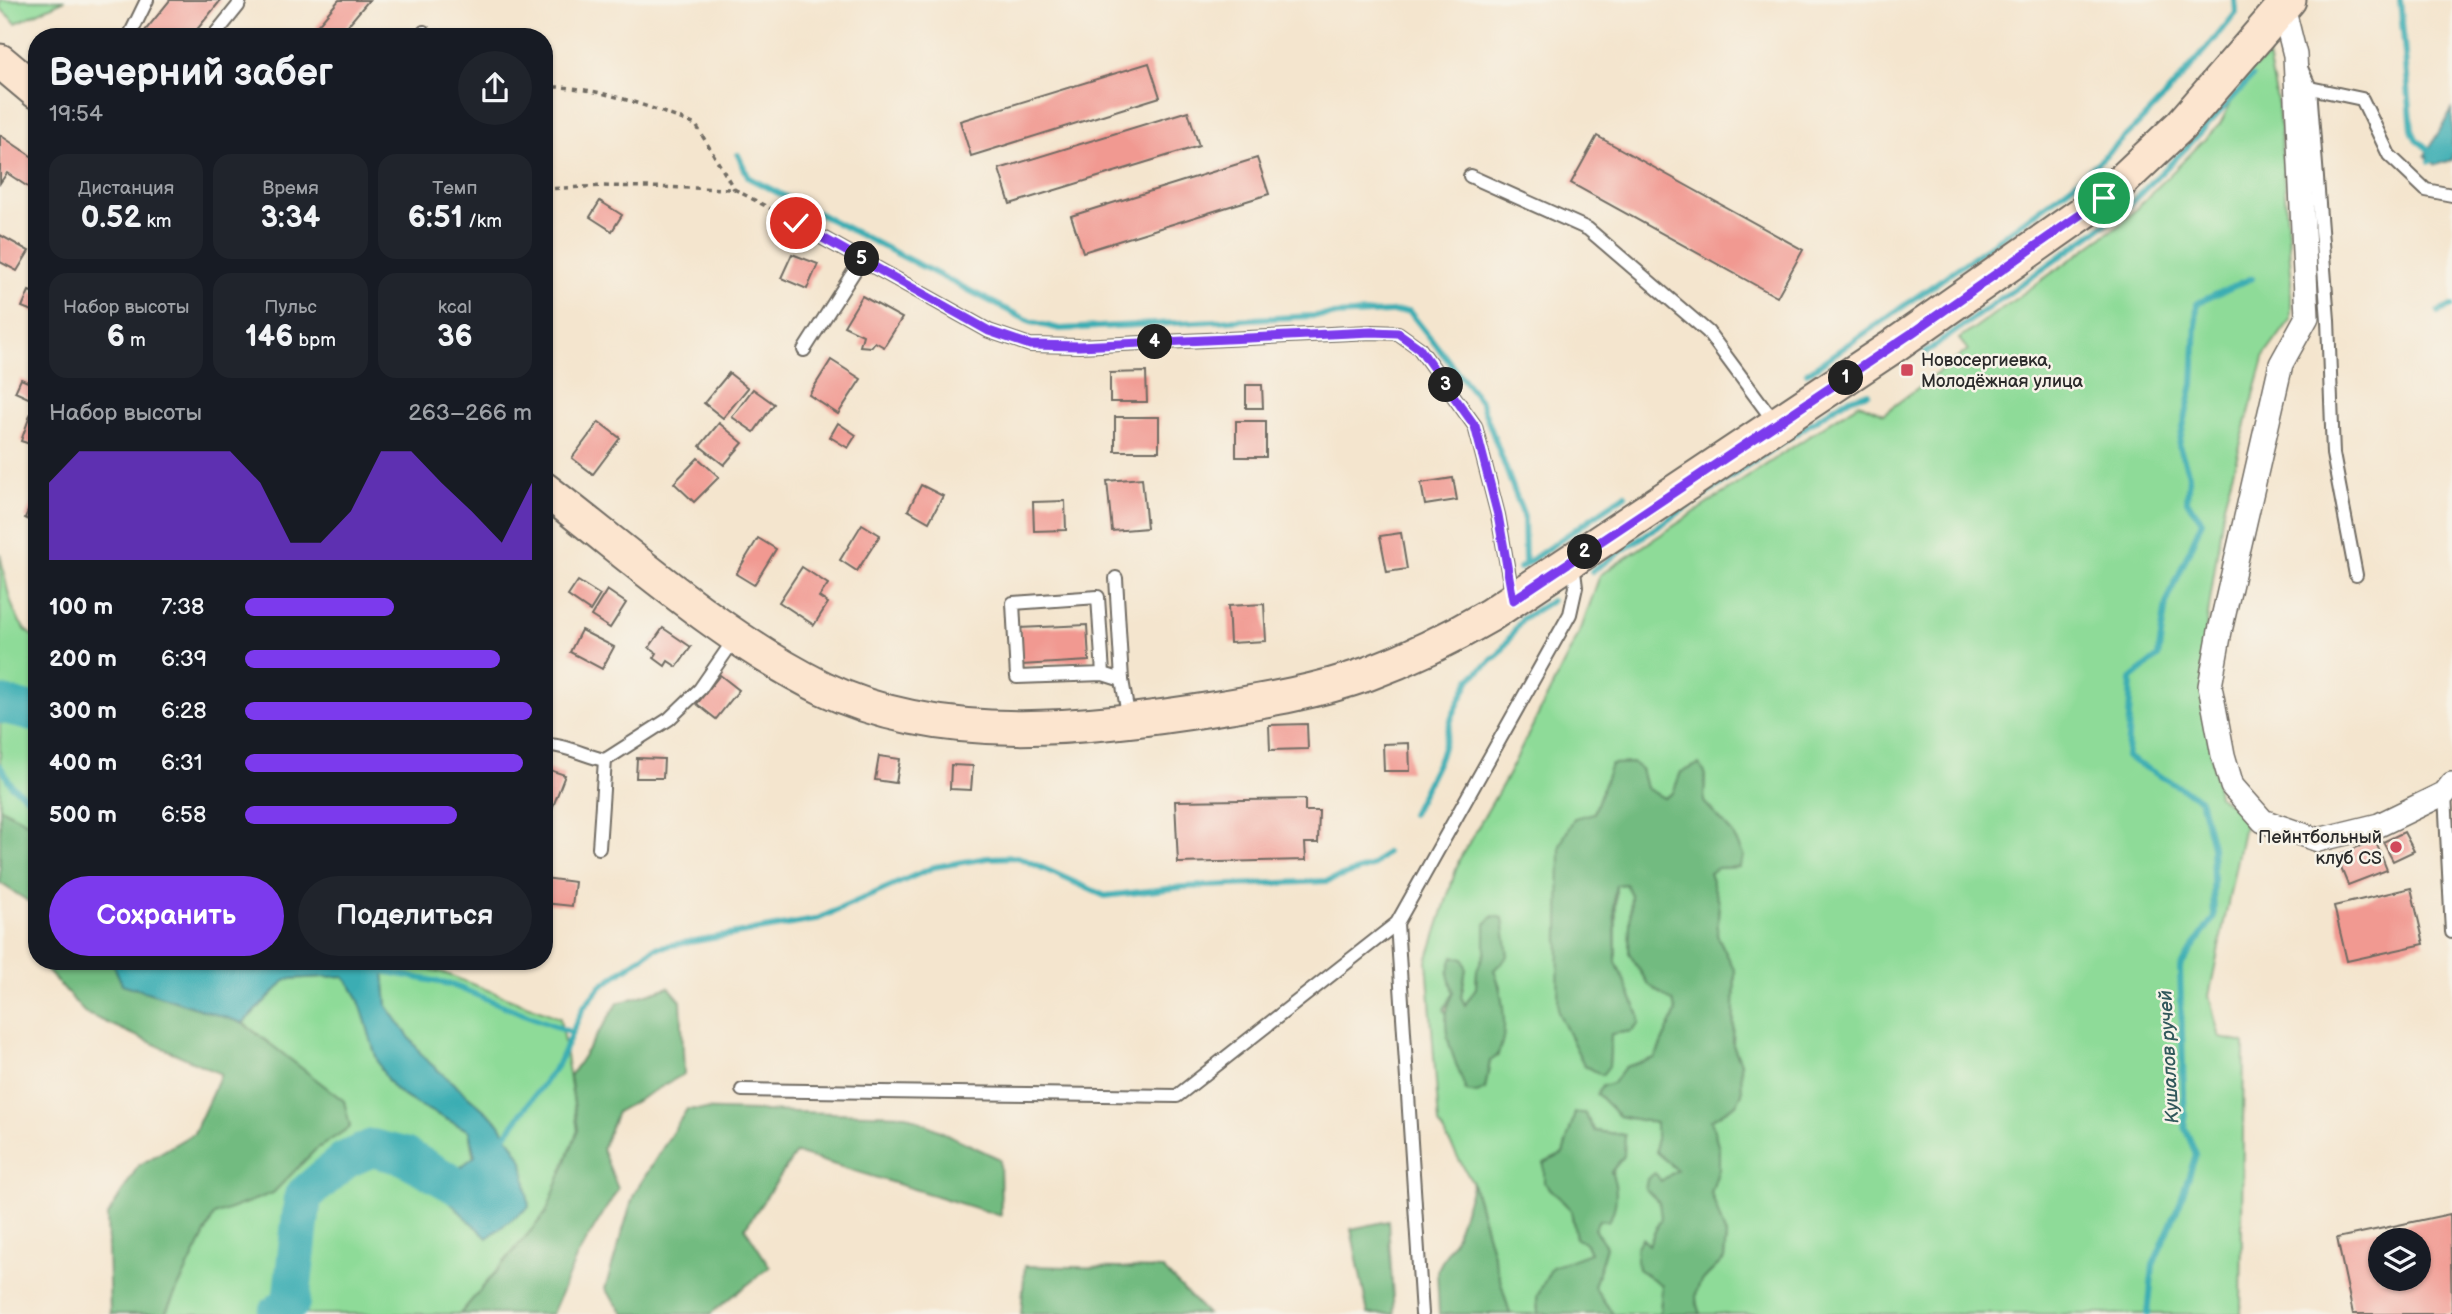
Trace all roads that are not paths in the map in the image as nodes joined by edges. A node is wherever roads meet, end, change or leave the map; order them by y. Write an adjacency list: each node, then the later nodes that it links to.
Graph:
1 (148, 0): 4 (lane)
2 (240, 0): 5 (lane)
3 (2283, 2): 6 (street); 15 (street)
4 (134, 28)
5 (220, 28)
6 (2295, 55): 9 (lane); 27 (street)
7 (0, 61): 8 (street)
8 (28, 84)
9 (2310, 88): 11 (lane); 18 (lane)
10 (1470, 176): 15 (lane)
11 (2452, 195)
12 (796, 223): 13 (lane)
13 (862, 259): 14 (lane); 20 (lane)
14 (804, 350)
15 (1776, 425): 17 (street)
16 (553, 496): 21 (street)
17 (1573, 561): 20 (street); 29 (lane)
18 (2356, 575)
19 (1116, 578): 23 (lane)
20 (1513, 600): 24 (street)
21 (736, 636): 24 (street); 26 (lane)
22 (1103, 674): 22 (lane); 23 (lane)
23 (1122, 680): 24 (lane)
24 (1129, 720)
25 (553, 744): 26 (lane)
26 (606, 760): 28 (lane)
27 (2448, 789): 30 (lane)
28 (599, 848)
29 (1397, 923): 31 (lane); 32 (lane)
30 (2452, 933)
31 (741, 1090)
32 (1422, 1314)

